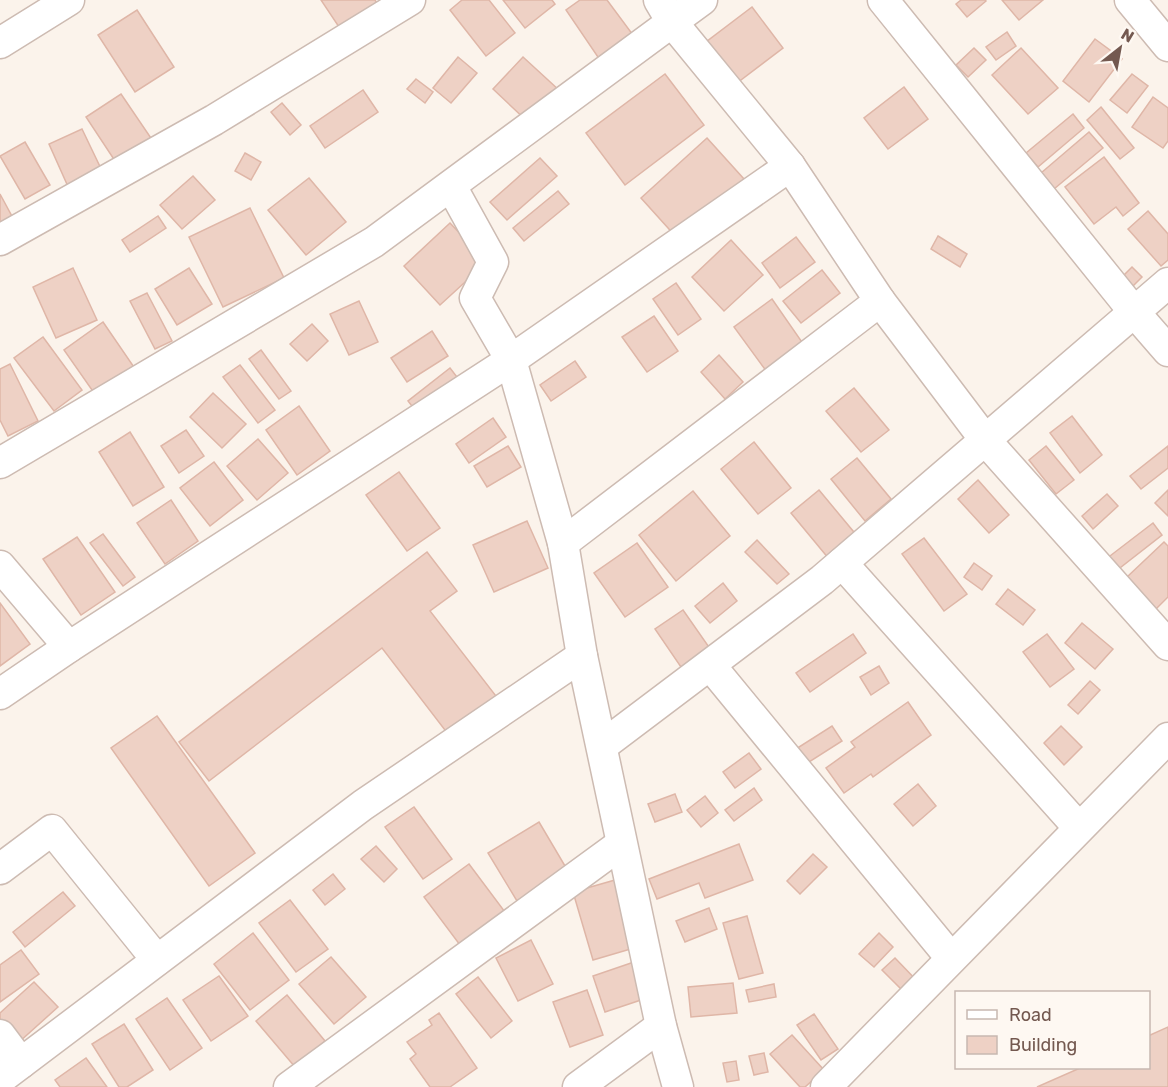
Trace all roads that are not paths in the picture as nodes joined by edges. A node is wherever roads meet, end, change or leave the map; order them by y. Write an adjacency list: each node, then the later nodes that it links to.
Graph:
1 (69, 0): 7 (street)
2 (410, 0): 11 (street)
3 (702, 0): 6 (street)
4 (883, 0): 14 (street)
5 (1130, 0): 8 (street)
6 (666, 11): 9 (street); 10 (street)
7 (0, 43)
8 (1168, 46)
9 (790, 166): 13 (street); 16 (street)
10 (451, 186): 16 (street); 18 (street)
11 (0, 240)
12 (1168, 283): 14 (street)
13 (880, 301): 17 (street); 19 (street)
14 (1135, 313): 15 (street); 17 (street)
15 (1168, 351)
16 (511, 360): 19 (street); 23 (street)
17 (986, 441): 20 (street); 22 (street)
18 (0, 463)
19 (563, 543): 24 (street)
20 (842, 563): 25 (street); 29 (street)
21 (0, 566): 23 (street)
22 (1168, 645)
23 (69, 647): 26 (street)
24 (582, 656): 28 (street); 33 (street)
25 (710, 665): 28 (street); 32 (street)
26 (0, 694)
27 (1168, 738): 29 (street)
28 (602, 746): 30 (street)
29 (1079, 828): 32 (street)
30 (621, 844): 34 (street); 37 (street)
31 (0, 869): 33 (street)
32 (951, 958): 40 (street)
33 (157, 960): 36 (street)
34 (660, 1026): 38 (street); 39 (street)
35 (0, 1035): 36 (street)
36 (11, 1071)
37 (289, 1087)
38 (578, 1087)
39 (678, 1087)
40 (826, 1087)

